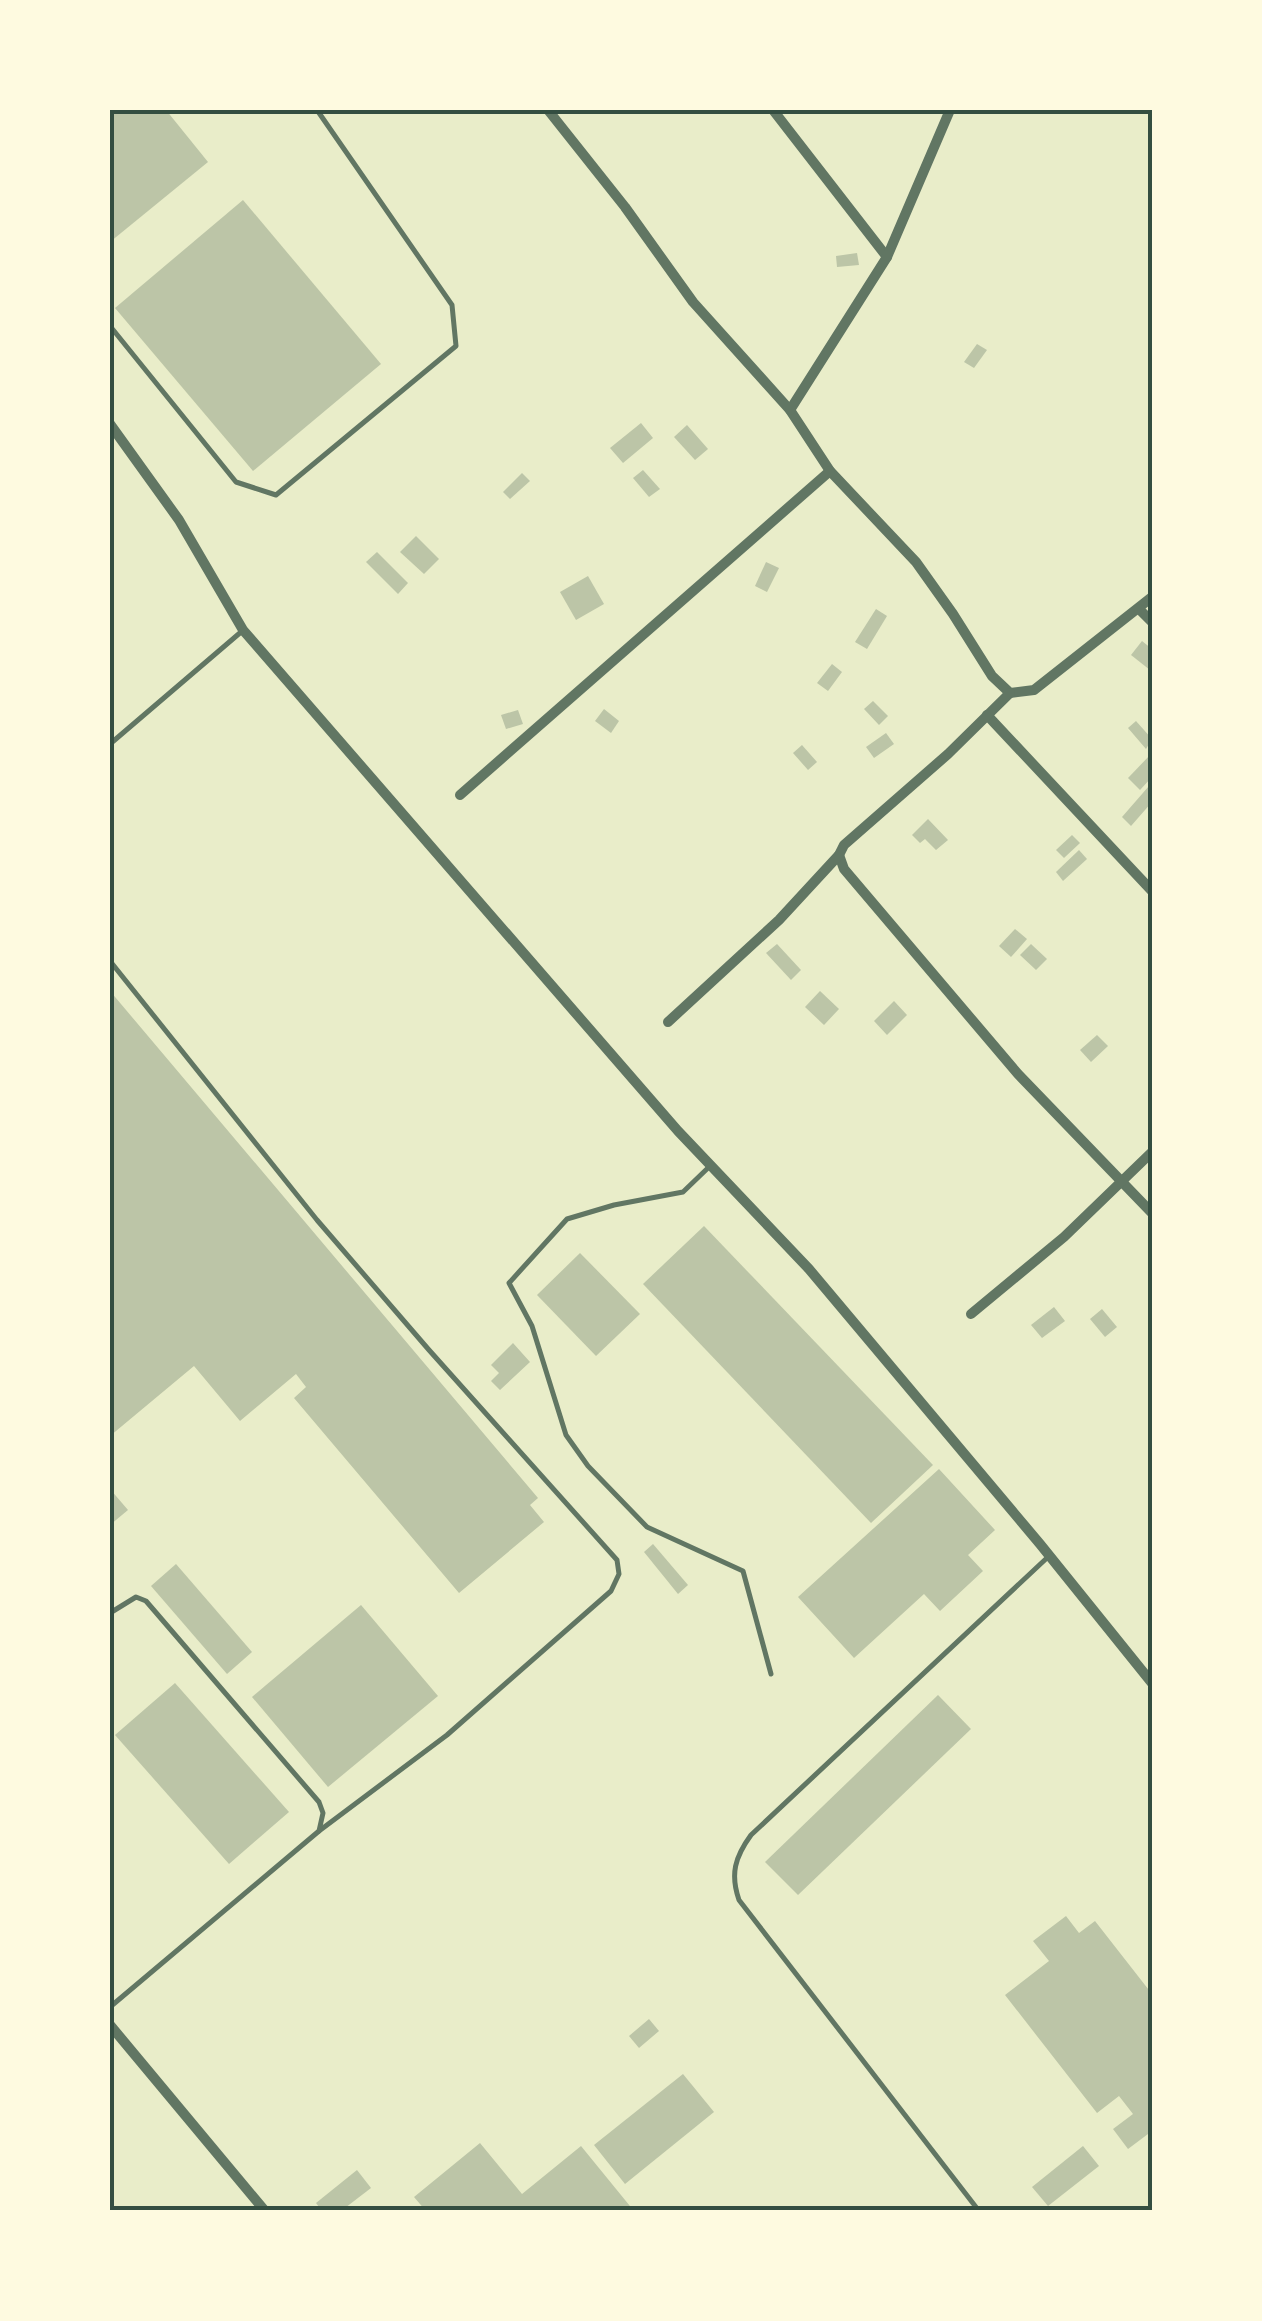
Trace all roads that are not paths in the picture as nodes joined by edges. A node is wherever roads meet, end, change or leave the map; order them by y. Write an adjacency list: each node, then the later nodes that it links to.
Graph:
1 (317, 110): 6 (lane)
2 (548, 110): 7 (street)
3 (773, 110): 5 (street)
4 (950, 110): 5 (street)
5 (887, 257): 7 (street)
6 (110, 326)
7 (790, 410): 9 (street)
8 (110, 424): 13 (street)
9 (830, 471): 14 (street); 17 (street)
10 (1152, 597): 11 (street)
11 (1139, 609): 12 (street); 14 (street)
12 (1152, 622)
13 (244, 630): 16 (lane); 23 (street)
14 (1010, 693): 15 (street)
15 (987, 715): 18 (street); 19 (street)
16 (110, 744)
17 (460, 795)
18 (839, 855): 21 (street); 24 (street)
19 (1152, 891)
20 (110, 962): 31 (lane)
21 (668, 1022)
22 (1152, 1152): 24 (street)
23 (710, 1166): 27 (street); 29 (lane)
24 (1123, 1184): 25 (street); 26 (street)
25 (1152, 1214)
26 (971, 1314)
27 (1050, 1556): 30 (street); 35 (lane)
28 (110, 1613): 31 (lane)
29 (771, 1674)
30 (1152, 1683)
31 (319, 1831): 32 (lane)
32 (110, 2007)
33 (110, 2026): 34 (street)
34 (265, 2211)
35 (980, 2211)

